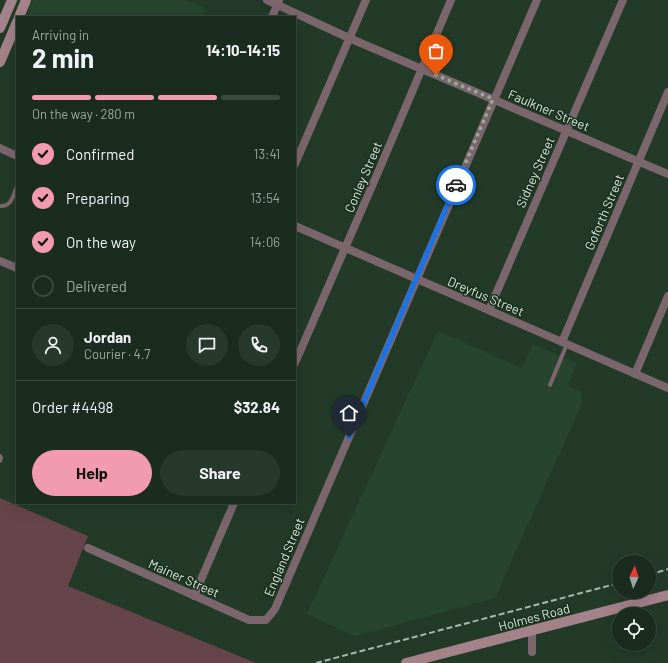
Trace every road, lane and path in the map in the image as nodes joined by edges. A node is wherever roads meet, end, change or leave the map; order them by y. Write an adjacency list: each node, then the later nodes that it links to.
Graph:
1 (12, 0): 7 (street); 12 (main road)
2 (267, 0): 8 (street, Faulkner Street)
3 (366, 0): 13 (street)
4 (451, 0): 15 (street, Conley Street)
5 (536, 0): 17 (street, England Street)
6 (623, 0): 18 (street, Sidney Street)
7 (25, 2): 9 (main road)
8 (278, 3): 10 (street); 13 (street, Faulkner Street)
9 (19, 16)
10 (272, 16)
11 (16, 24): 14 (main road)
12 (1, 25)
13 (349, 38): 15 (street, Faulkner Street); 22 (street)
14 (0, 62)
15 (421, 69): 17 (street, Faulkner Street); 27 (street, Conley Street)
16 (668, 92): 21 (street, Goforth Street)
17 (493, 99): 18 (street, Faulkner Street); 30 (street, England Street)
18 (567, 131): 21 (street, Faulkner Street); 32 (street, Sidney Street)
19 (0, 148): 20 (street)
20 (16, 156)
21 (638, 161): 23 (street, Faulkner Street); 33 (street, Goforth Street)
22 (296, 162)
23 (668, 174)
24 (16, 188): 25 (lane)
25 (0, 206)
26 (296, 226): 27 (street, Dreyfus Street)
27 (345, 248): 30 (street, Dreyfus Street); 34 (street, Conley Street)
28 (0, 261): 29 (street)
29 (16, 268)
30 (416, 279): 32 (street, Dreyfus Street); 44 (street, England Street)
31 (668, 296): 35 (street)
32 (489, 310): 33 (street, Dreyfus Street)
33 (564, 343): 35 (street, Dreyfus Street); 36 (lane)
34 (296, 361)
35 (635, 374): 37 (street, Dreyfus Street)
36 (550, 385)
37 (668, 388)
38 (0, 456): 39 (lane)
39 (0, 461)
40 (234, 504): 43 (street)
41 (88, 548): 43 (street, Mainer Street)
42 (668, 595): 45 (main road, Holmes Road)
43 (194, 596): 44 (street, Mainer Street)
44 (270, 615)
45 (532, 631): 46 (street); 47 (main road, Holmes Road)
46 (532, 652)
47 (406, 663)

